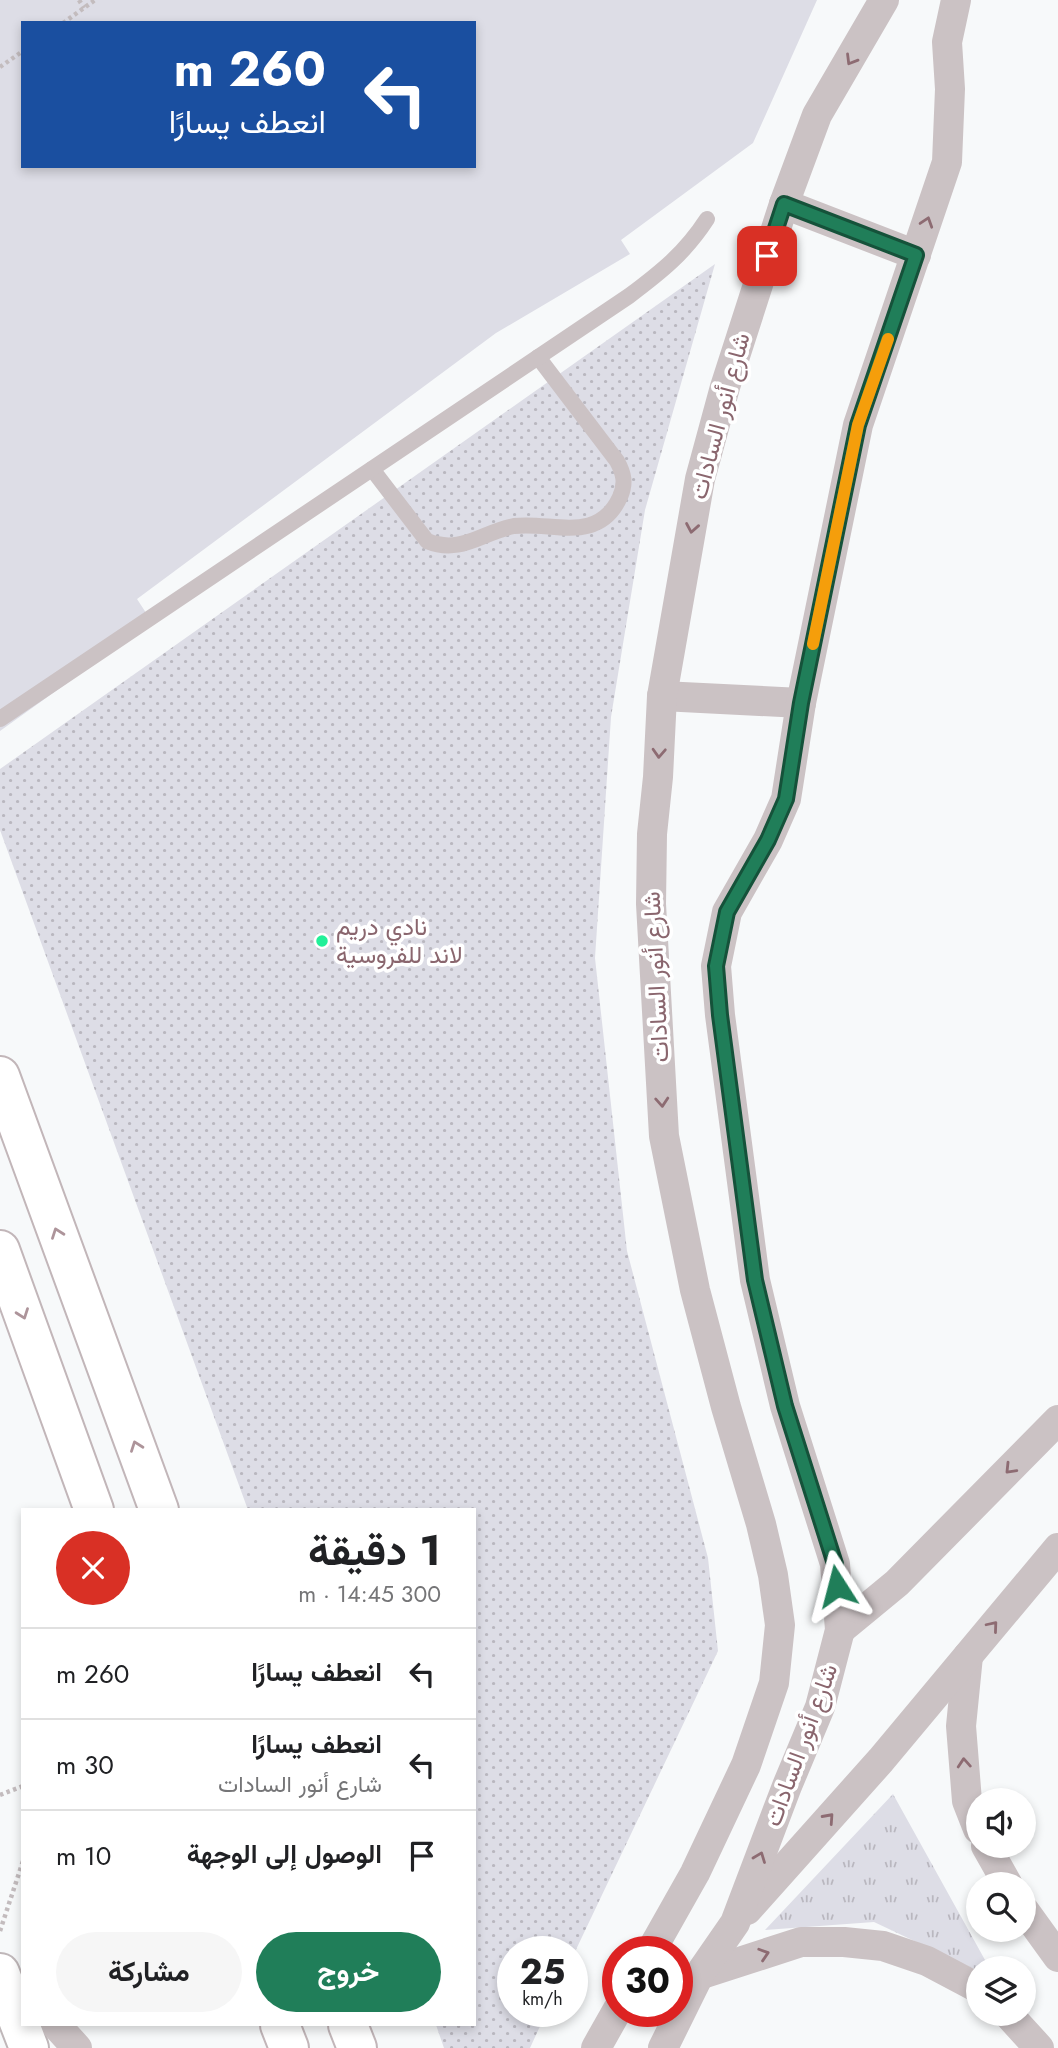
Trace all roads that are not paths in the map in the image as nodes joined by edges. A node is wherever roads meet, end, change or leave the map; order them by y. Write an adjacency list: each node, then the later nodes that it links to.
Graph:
1 (884, 0): 3 (street, شارع أنور السادات, one-way to 3)
2 (956, 0): 5 (street, شارع أنور السادات, one-way to 2)
3 (784, 204): 5 (street); 8 (street, شارع أنور السادات, one-way to 8)
4 (707, 219): 6 (lane)
5 (916, 255): 9 (street, شارع أنور السادات)
6 (538, 358): 7 (lane); 7 (lane)
7 (372, 469): 10 (lane)
8 (662, 696): 9 (street); 22 (street, شارع أنور السادات, one-way to 22)
9 (801, 703): 17 (street, شارع أنور السادات)
10 (0, 719)
11 (0, 1076): 15 (main road, one-way to 11)
12 (0, 1250): 14 (main road, one-way to 14)
13 (1058, 1420): 17 (street, one-way to 17)
14 (93, 1508)
15 (158, 1508)
16 (1058, 1548): 18 (street, one-way to 16)
17 (840, 1630): 20 (street, شارع أنور السادات, one-way to 17)
18 (968, 1656): 19 (street, one-way to 18); 20 (street, one-way to 18)
19 (966, 1788)
20 (735, 1923): 26 (street, شارع أنور السادات)
21 (1036, 1926): 23 (street)
22 (660, 1936)
23 (1058, 1956)
24 (0, 1962): 28 (street)
25 (0, 1973): 34 (main road)
26 (699, 1975): 27 (street, one-way to 27); 39 (street, شارع أنور السادات)
27 (966, 1981)
28 (21, 1986)
29 (57, 2026): 35 (street)
30 (280, 2026): 36 (main road)
31 (348, 2026): 37 (main road)
32 (1019, 2026): 40 (street)
33 (608, 2027): 38 (street)
34 (29, 2048)
35 (77, 2048)
36 (289, 2048)
37 (357, 2048)
38 (596, 2048)
39 (663, 2048)
40 (1039, 2048)

